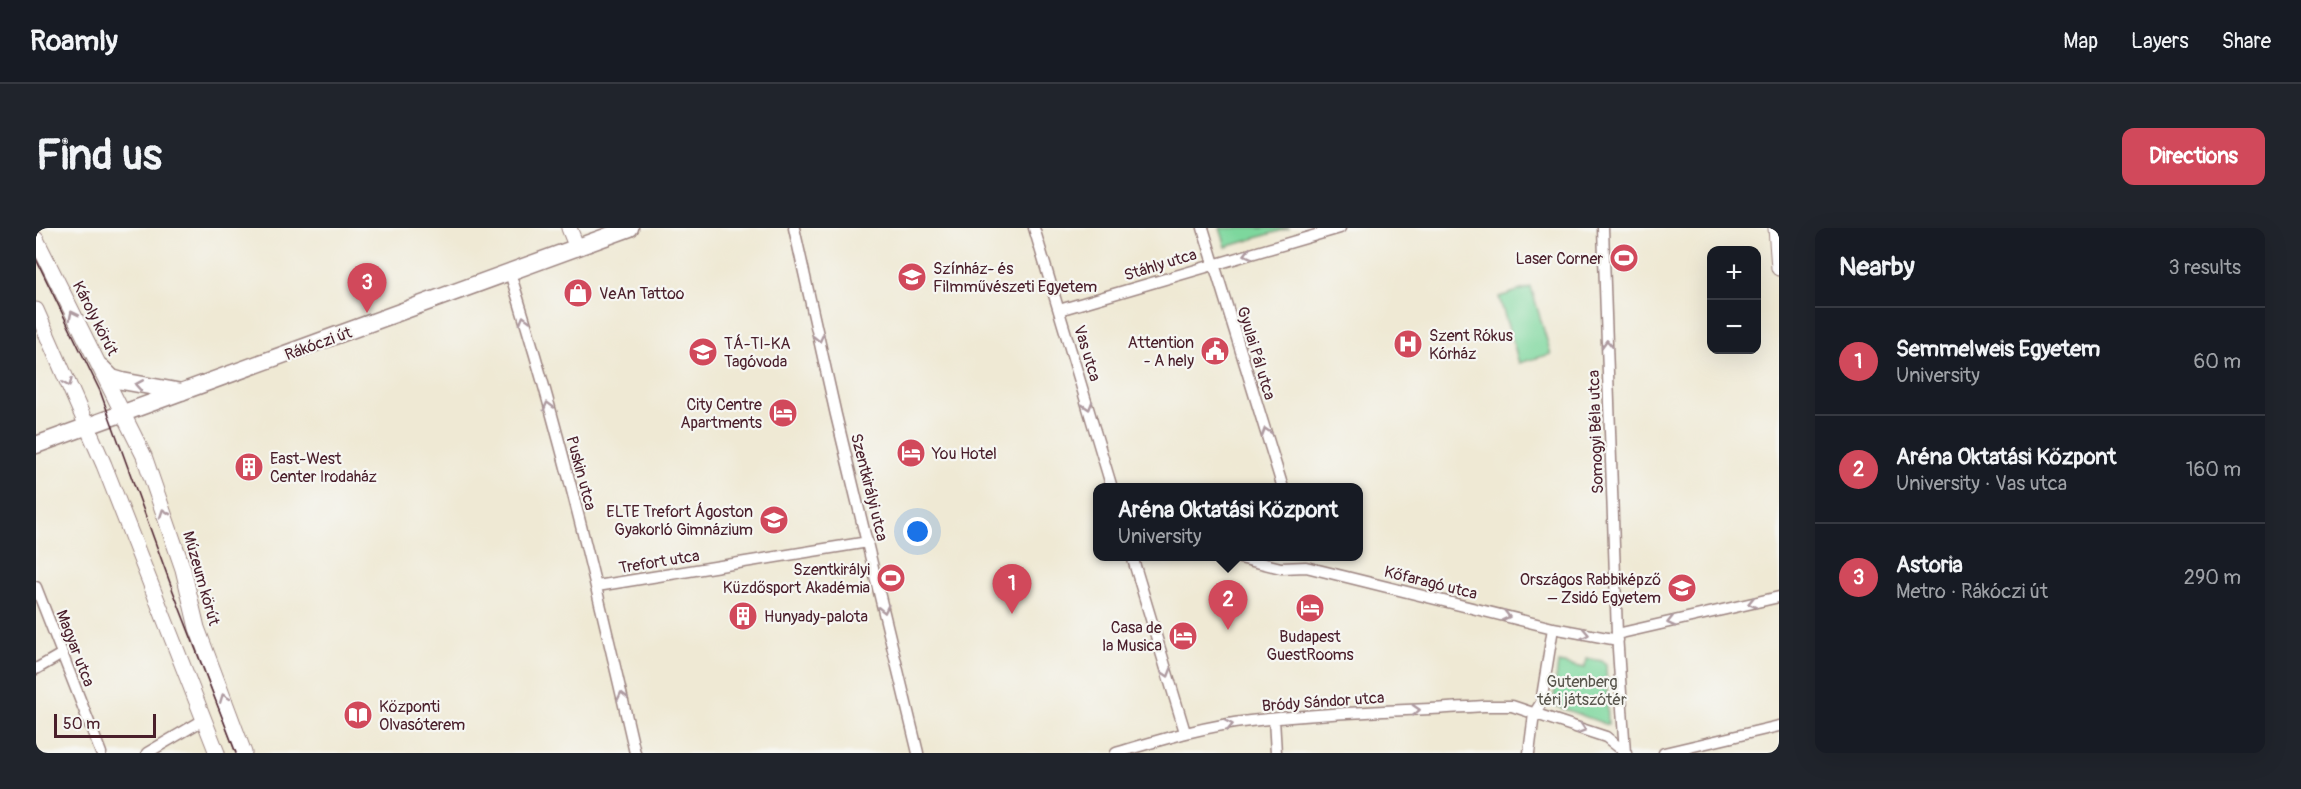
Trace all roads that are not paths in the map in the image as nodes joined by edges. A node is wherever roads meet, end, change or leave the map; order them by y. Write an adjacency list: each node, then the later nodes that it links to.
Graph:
1 (569, 228): 10 (main road)
2 (630, 228): 10 (main road, Rákóczi út)
3 (794, 228): 23 (street, Szentkirályi utca, one-way to 23)
4 (1034, 228): 15 (street, Vas utca)
5 (1203, 228): 11 (street, Gyulai Pál utca)
6 (1340, 228): 11 (street, Stáhly utca, one-way to 11)
7 (1603, 228): 31 (street, Somogyi Béla utca, one-way to 7)
8 (1776, 228): 12 (main road)
9 (36, 239): 16 (main road, Károly körút, one-way to 9)
10 (577, 248): 13 (main road, Rákóczi út)
11 (1214, 263): 15 (street, Stáhly utca); 22 (street, Gyulai Pál utca, one-way to 11)
12 (1779, 268)
13 (510, 273): 17 (main road, Rákóczi út); 27 (street, Puskin utca, one-way to 13)
14 (36, 310): 19 (main road, one-way to 19)
15 (1059, 310): 21 (street, Vas utca, one-way to 21)
16 (101, 367): 17 (main road, one-way to 16); 18 (main road, Károly körút)
17 (183, 392): 18 (main road, Rákóczi út)
18 (123, 414): 19 (main road, Rákóczi út); 42 (main road, Múzeum körút, one-way to 18)
19 (87, 427): 20 (main road, Rákóczi út); 35 (main road)
20 (36, 445)
21 (1111, 483)
22 (1281, 483)
23 (868, 542): 27 (street, Trefort utca); 44 (street, Szentkirályi utca, one-way to 44)
24 (1134, 561): 38 (street, one-way to 38)
25 (1254, 561): 26 (street, Kőfaragó utca)
26 (1305, 562): 30 (street, Kőfaragó utca, one-way to 30)
27 (597, 586): 43 (street, Puskin utca, one-way to 27)
28 (36, 587): 32 (street, Magyar utca)
29 (1779, 597): 31 (street, one-way to 31)
30 (1553, 628): 31 (street, Kőfaragó utca, one-way to 31); 34 (street)
31 (1617, 637): 48 (street, Somogyi Béla utca)
32 (62, 654): 33 (street); 39 (street, Magyar utca)
33 (36, 669)
34 (1534, 714): 36 (street, Bródy Sándor utca, one-way to 34); 47 (street); 48 (street, Bródy Sándor utca, one-way to 48)
35 (205, 719): 40 (street); 41 (main road)
36 (1274, 719): 38 (street, Bródy Sándor utca, one-way to 36); 46 (street)
37 (1779, 726): 49 (street)
38 (1185, 732): 45 (street, Bródy Sándor utca)
39 (101, 753)
40 (147, 753)
41 (217, 753)
42 (244, 753)
43 (635, 753)
44 (918, 753)
45 (1116, 753)
46 (1276, 753)
47 (1529, 753)
48 (1625, 753)
49 (1664, 753)

